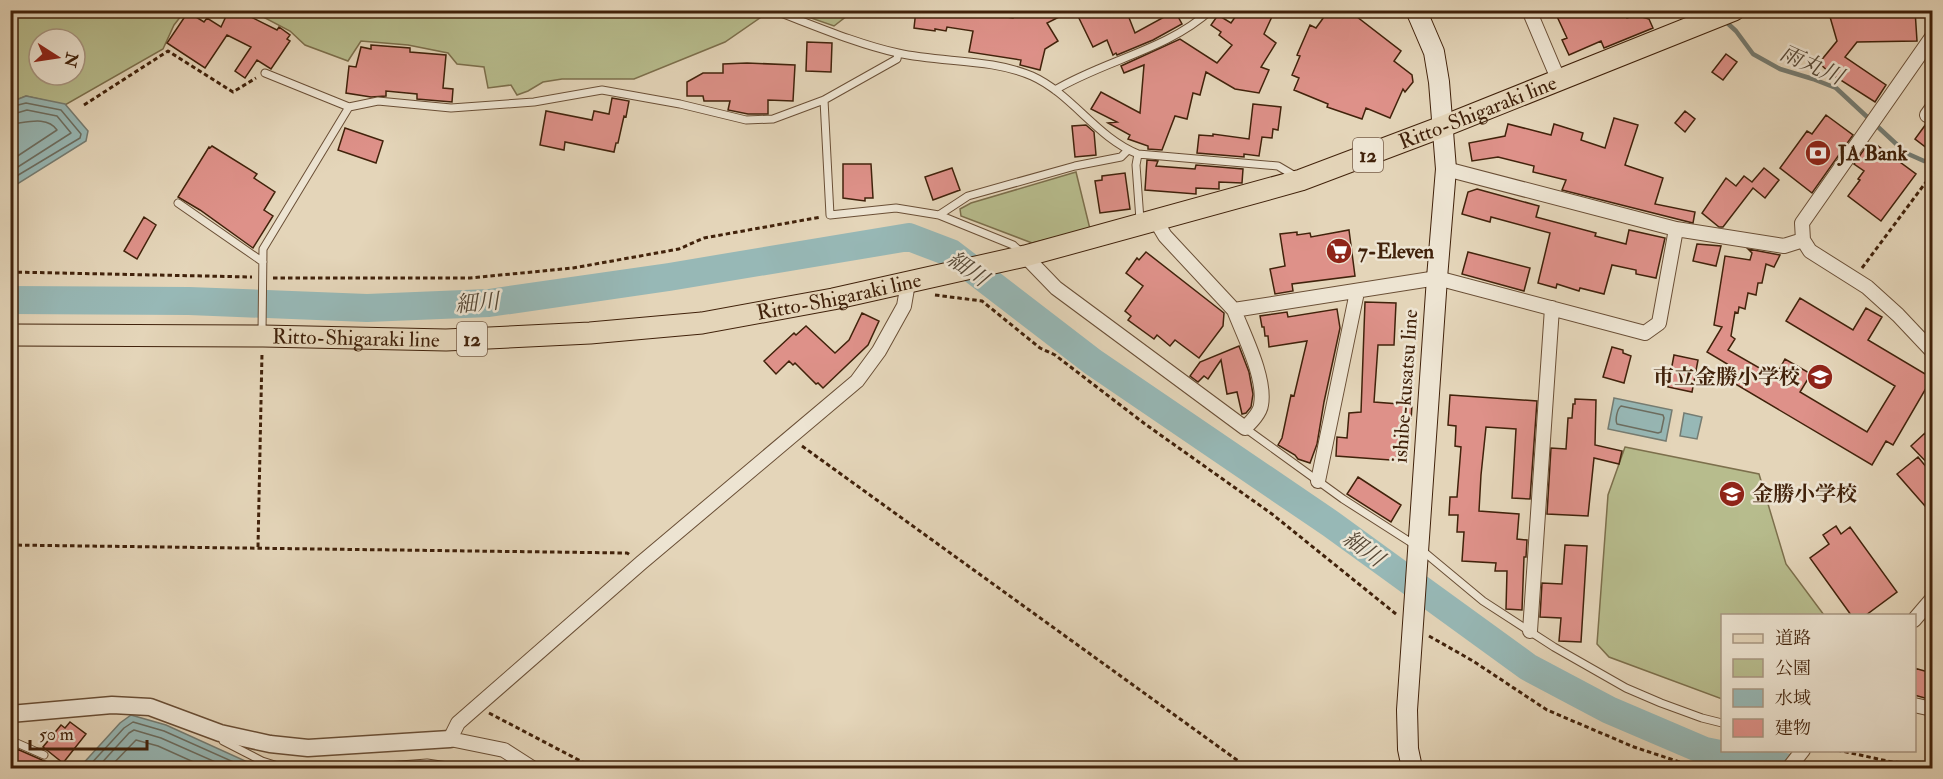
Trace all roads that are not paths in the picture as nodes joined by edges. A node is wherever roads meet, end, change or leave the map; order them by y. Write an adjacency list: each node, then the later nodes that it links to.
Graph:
1 (773, 10): 7 (lane)
2 (1211, 10): 10 (lane)
3 (1416, 10): 13 (main road, ishibe-kusatsu line)
4 (1529, 10): 9 (street)
5 (1726, 14): 9 (main road, Ritto-Shigaraki line / 12)
6 (1932, 37): 22 (street)
7 (897, 53): 10 (lane); 11 (lane)
8 (265, 73): 12 (lane)
9 (1559, 81): 13 (main road, Ritto-Shigaraki line / 12)
10 (1055, 90): 14 (lane)
11 (824, 100): 12 (lane); 19 (lane)
12 (349, 107): 24 (lane)
13 (1444, 126): 16 (main road, ishibe-kusatsu line); 17 (main road, Ritto-Shigaraki line / 12)
14 (1128, 150): 15 (lane); 19 (lane)
15 (1138, 154): 17 (lane); 20 (lane)
16 (1446, 169): 21 (street); 25 (main road, ishibe-kusatsu line)
17 (1301, 180): 20 (main road, Ritto-Shigaraki line / 12)
18 (178, 203): 24 (lane)
19 (939, 215): 23 (lane)
20 (1148, 223): 23 (main road, Ritto-Shigaraki line / 12); 29 (street)
21 (1676, 229): 22 (street); 28 (street)
22 (1803, 240): 32 (street)
23 (1018, 258): 26 (main road, Ritto-Shigaraki line / 12); 33 (street)
24 (263, 262): 30 (lane)
25 (1437, 278): 27 (street); 28 (street); 35 (main road, ishibe-kusatsu line)
26 (918, 281): 30 (main road, Ritto-Shigaraki line / 12); 44 (street)
27 (1356, 292): 29 (street); 34 (street)
28 (1552, 308): 38 (street)
29 (1234, 310): 33 (street)
30 (262, 331): 31 (main road, Ritto-Shigaraki line / 12)
31 (10, 335)
32 (1932, 351)
33 (1245, 428): 34 (lane)
34 (1318, 481): 35 (lane)
35 (1418, 551): 38 (lane); 53 (main road, ishibe-kusatsu line)
36 (1932, 599): 37 (street)
37 (1916, 618)
38 (1530, 631): 42 (lane)
39 (1916, 705): 40 (street)
40 (1932, 708)
41 (10, 714): 43 (street)
42 (1721, 723)
43 (220, 733): 44 (street); 48 (lane)
44 (450, 739): 52 (street)
45 (10, 740): 47 (lane)
46 (1801, 752): 54 (street)
47 (44, 755)
48 (275, 767): 49 (lane)
49 (284, 768)
50 (360, 768): 51 (lane)
51 (461, 768)
52 (532, 768)
53 (1412, 768)
54 (1788, 768)

